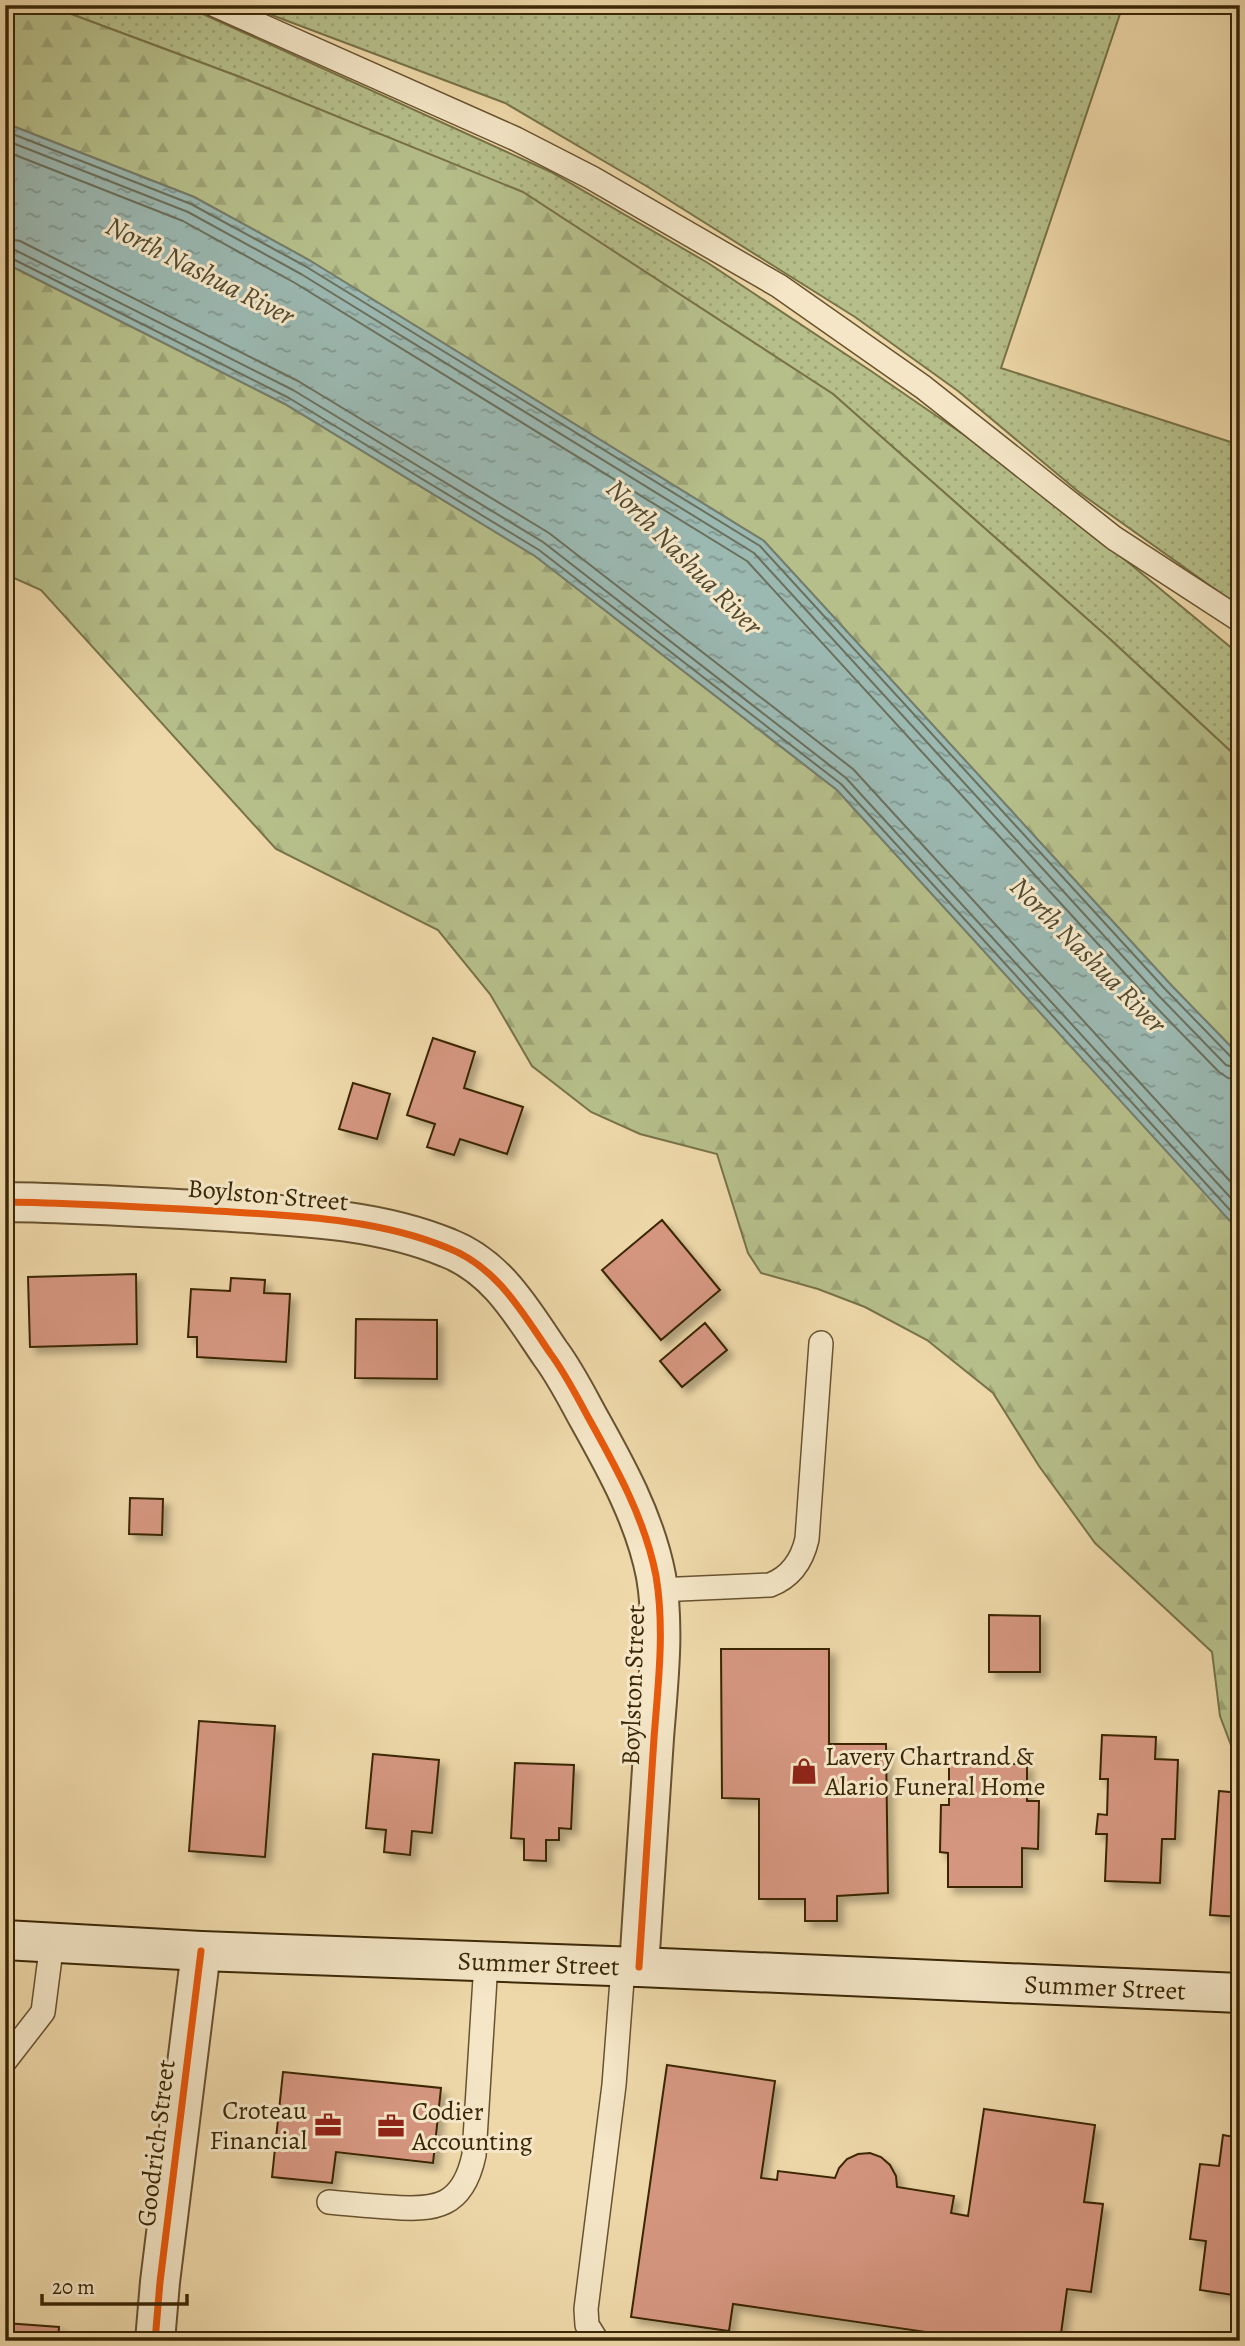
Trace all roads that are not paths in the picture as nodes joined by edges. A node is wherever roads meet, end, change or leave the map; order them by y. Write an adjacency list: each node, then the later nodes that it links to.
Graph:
1 (215, 5): 2 (lane)
2 (1240, 620)
3 (5, 1202): 5 (street, Boylston Street)
4 (821, 1343): 5 (lane)
5 (657, 1590): 10 (street, Boylston Street)
6 (5, 1940): 7 (street, Summer Street)
7 (52, 1942): 8 (street, Summer Street); 12 (lane)
8 (201, 1951): 9 (street, Summer Street); 14 (street, Goodrich Street)
9 (486, 1962): 10 (street, Summer Street); 13 (lane)
10 (631, 1967): 11 (street, Summer Street); 15 (lane)
11 (1240, 1993)
12 (5, 2061)
13 (329, 2202)
14 (155, 2341)
15 (597, 2341)

